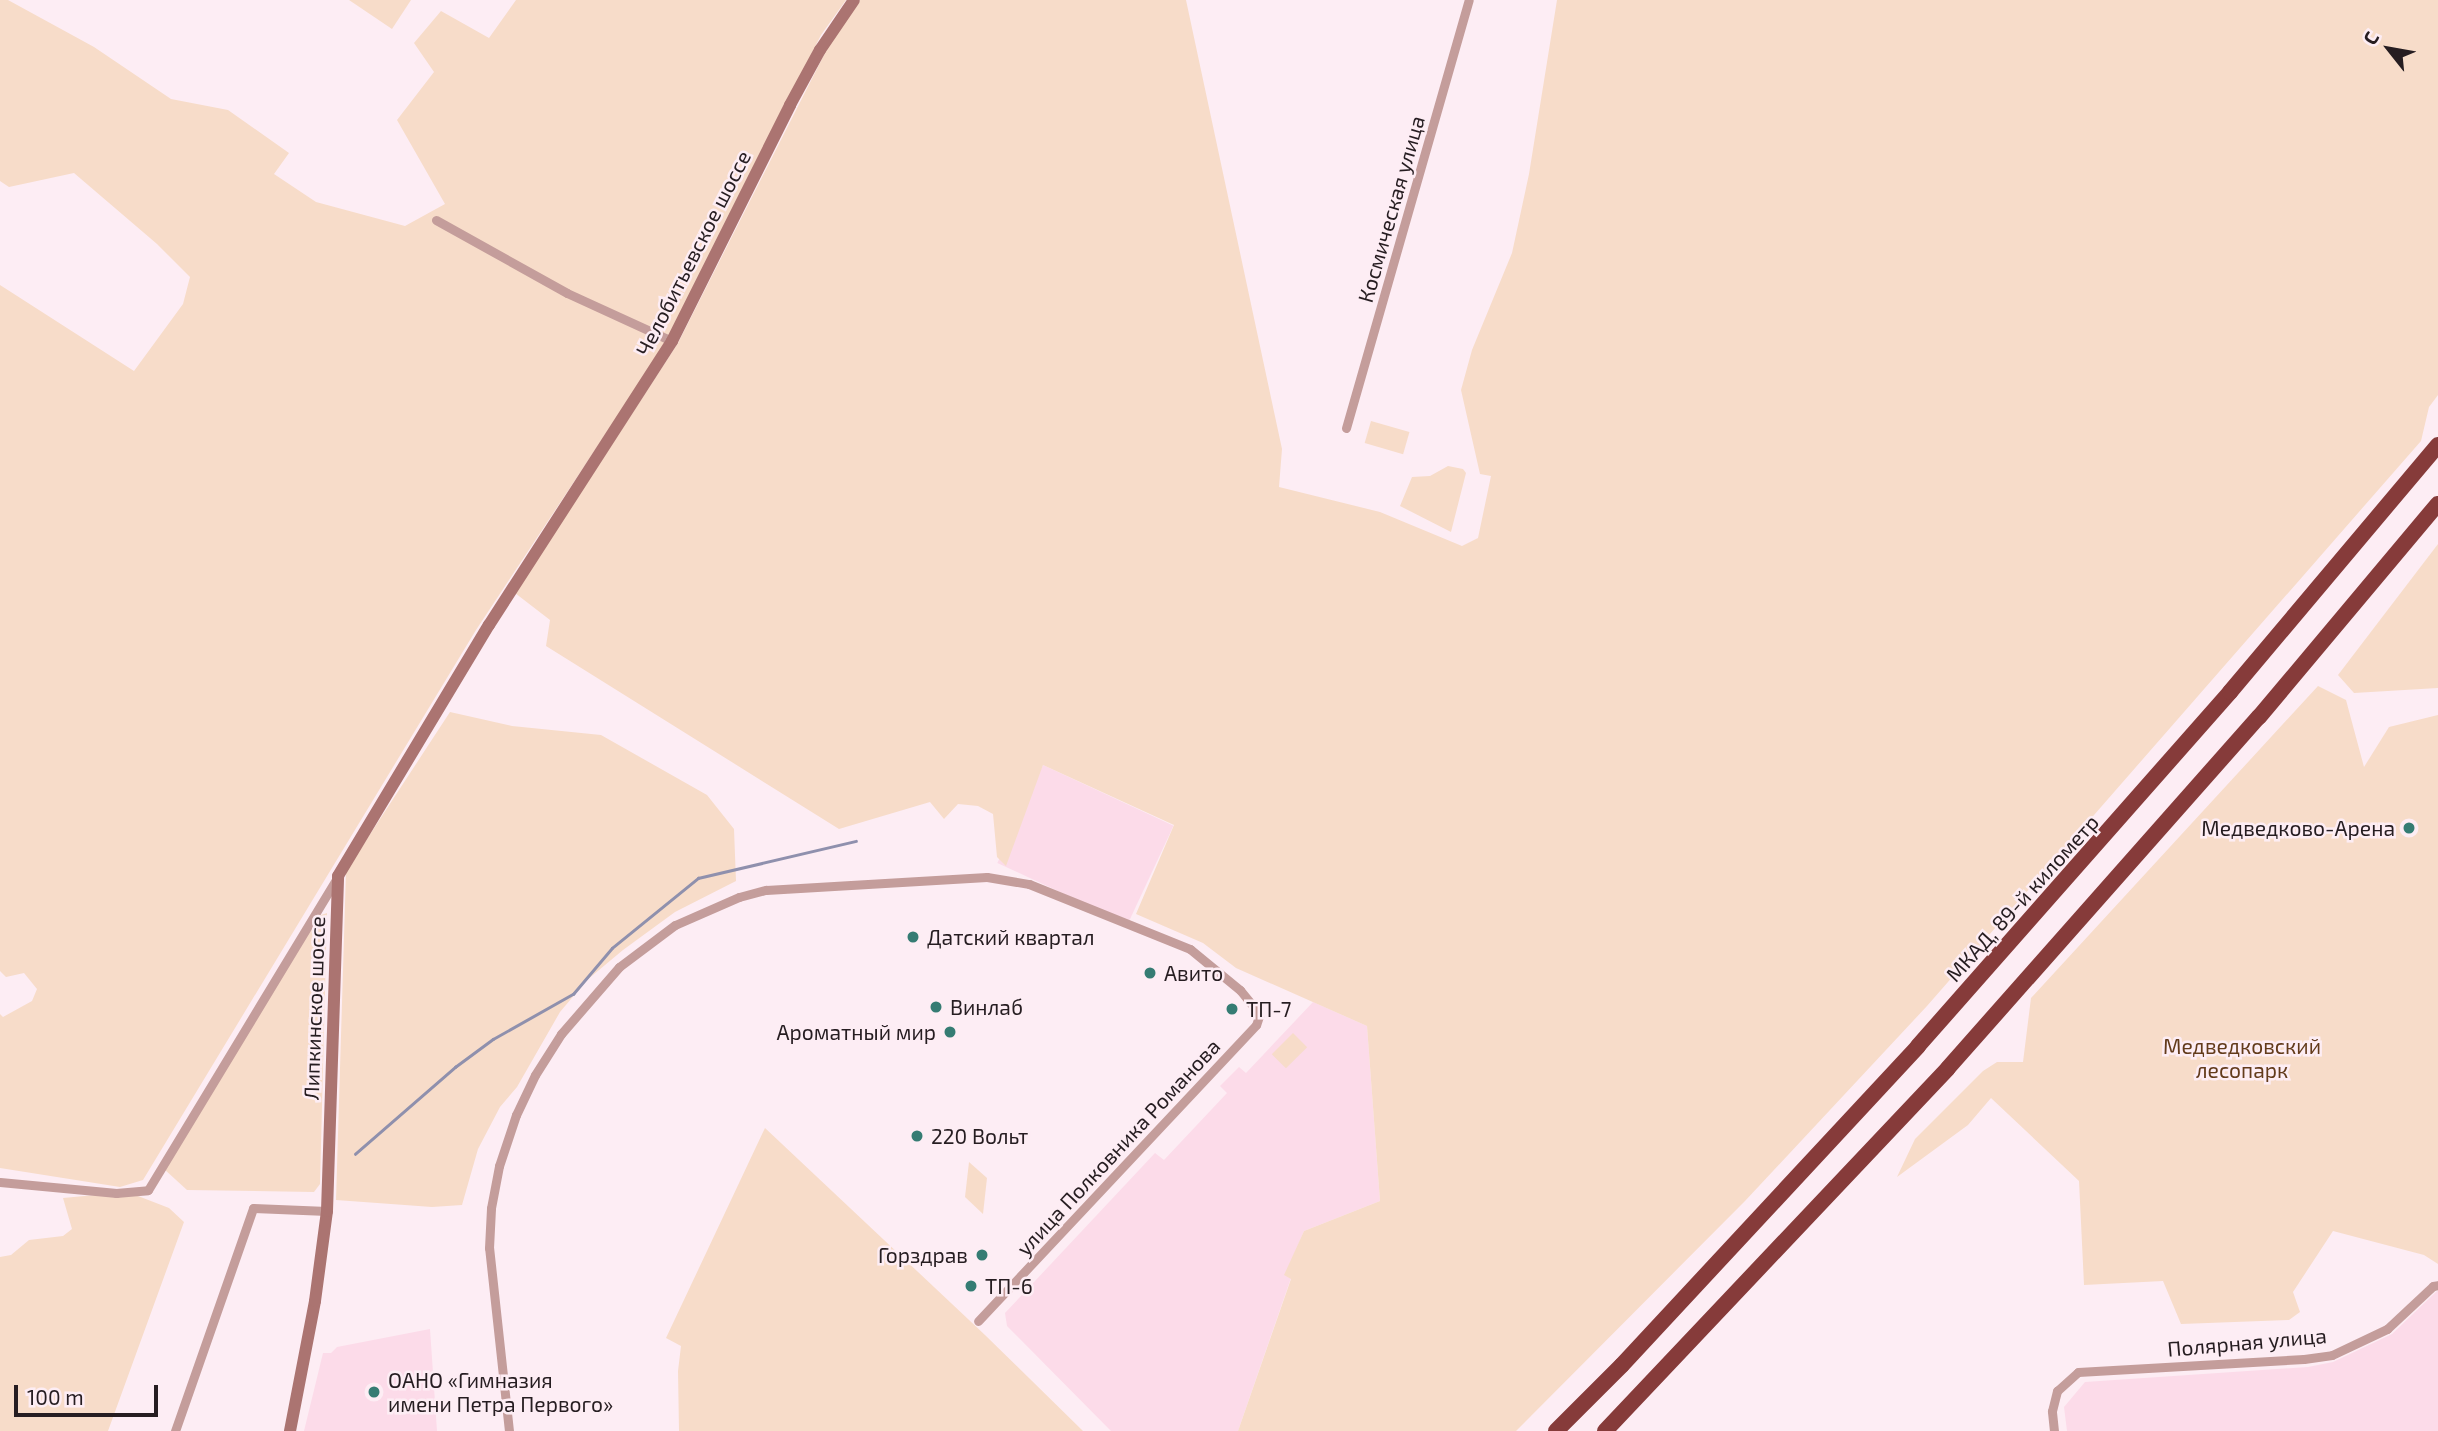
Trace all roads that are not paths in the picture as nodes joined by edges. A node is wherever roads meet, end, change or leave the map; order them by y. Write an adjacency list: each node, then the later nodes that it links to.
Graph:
1 (854, 0): 4 (street, Челобитьевское шоссе)
2 (1469, 0): 5 (street, Космическая улица)
3 (436, 220): 4 (street)
4 (672, 341): 8 (street, Челобитьевское шоссе)
5 (1346, 428)
6 (2438, 445): 17 (highway, МКАД, 89-й километр)
7 (2438, 504): 18 (highway)
8 (489, 625): 9 (street, Липкинское шоссе)
9 (338, 876): 10 (street); 11 (street, Липкинское шоссе)
10 (0, 1182)
11 (327, 1212): 14 (street); 15 (street, Липкинское шоссе)
12 (2438, 1285): 19 (street, Полярная улица)
13 (978, 1321): 16 (street, улица Полковника Романова)
14 (175, 1431)
15 (290, 1431)
16 (509, 1431)
17 (1556, 1431)
18 (1605, 1431)
19 (2054, 1431)

